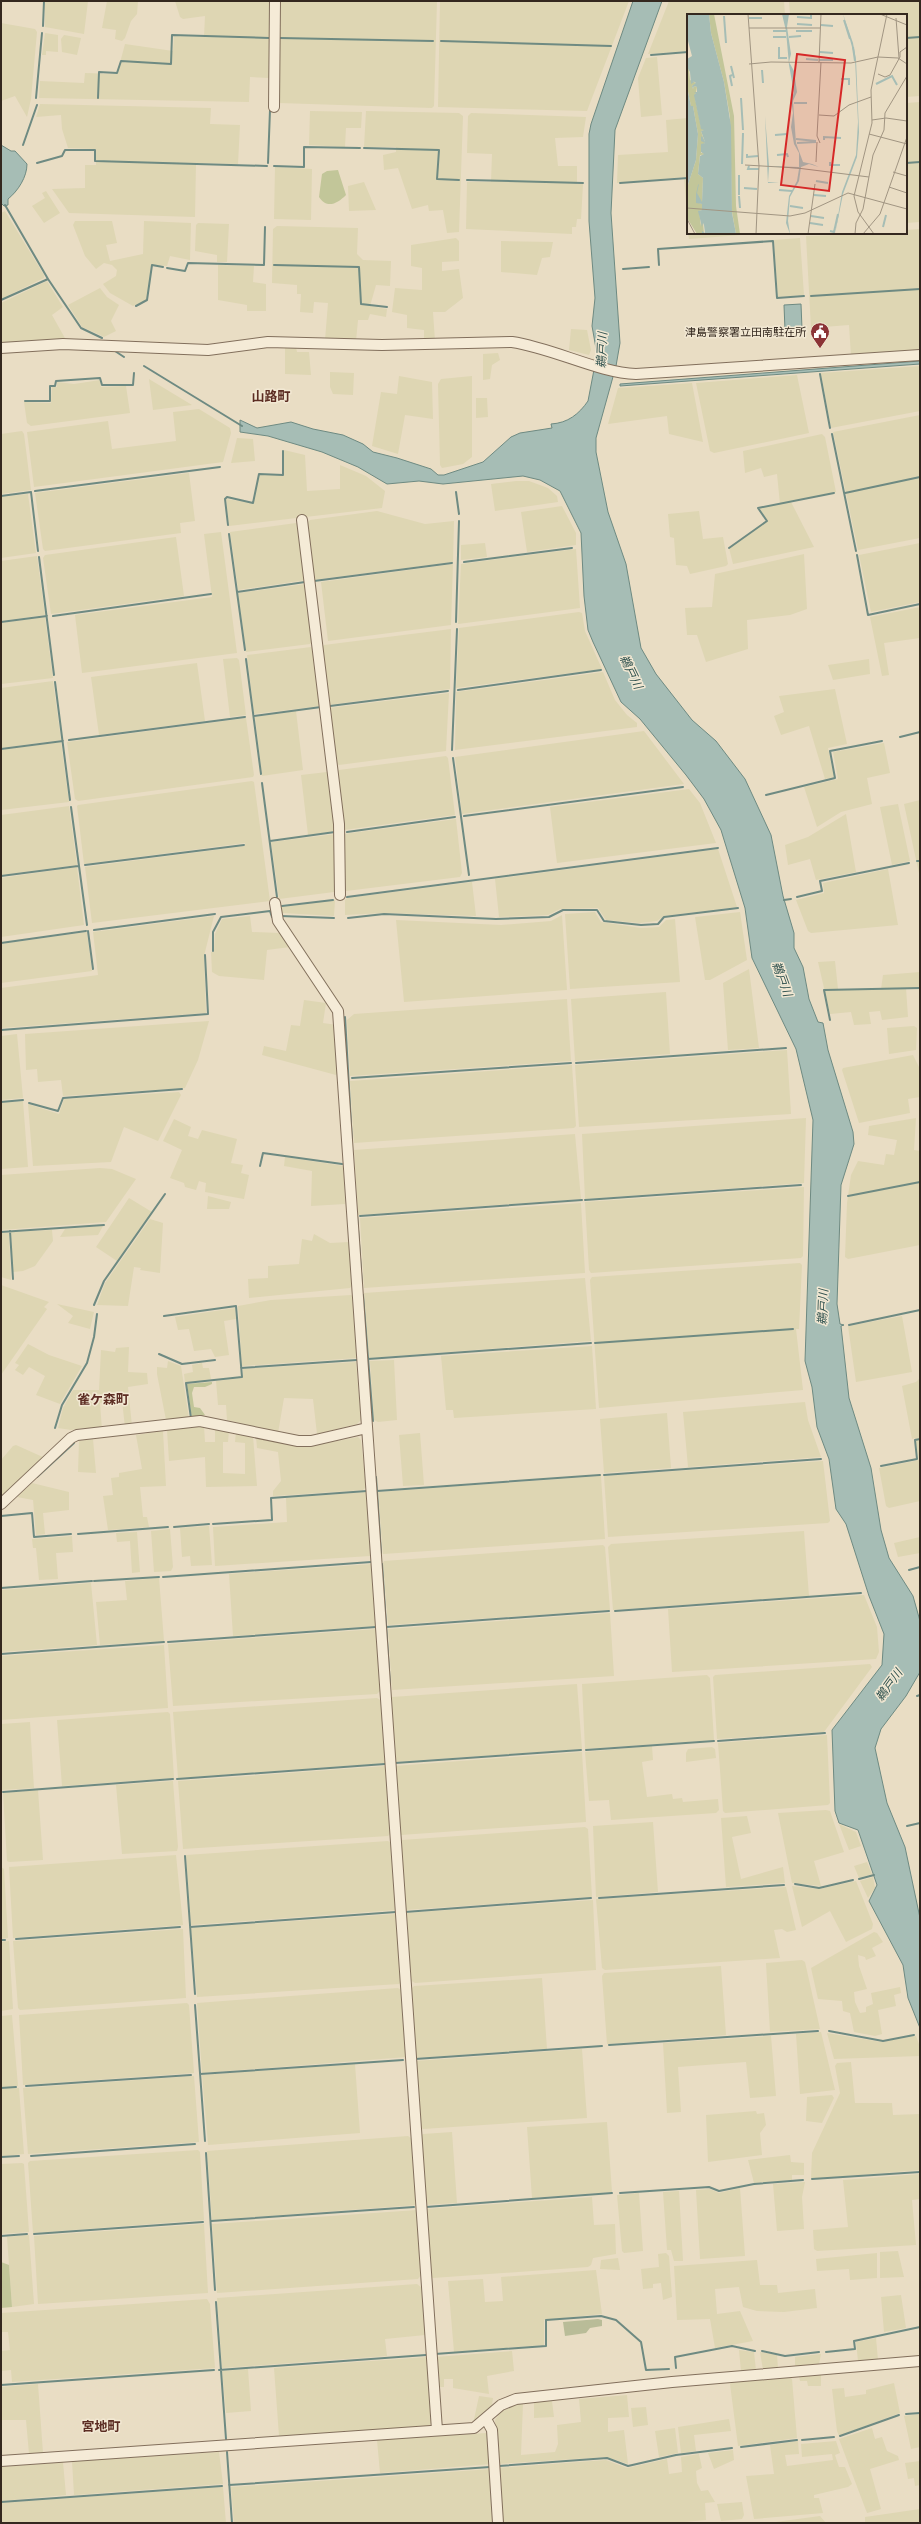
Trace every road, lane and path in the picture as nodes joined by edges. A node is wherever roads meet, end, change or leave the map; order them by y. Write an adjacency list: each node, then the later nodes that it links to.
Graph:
1 (275, 1): 2 (street)
2 (274, 107)
3 (1, 348): 4 (street)
4 (920, 355)
5 (302, 520): 6 (street)
6 (340, 895)
7 (275, 903): 8 (street)
8 (367, 1428): 9 (street); 12 (street)
9 (1, 1504)
10 (920, 2361): 11 (street)
11 (486, 2419): 12 (street); 14 (street)
12 (437, 2430): 13 (street)
13 (1, 2461)
14 (498, 2523)

